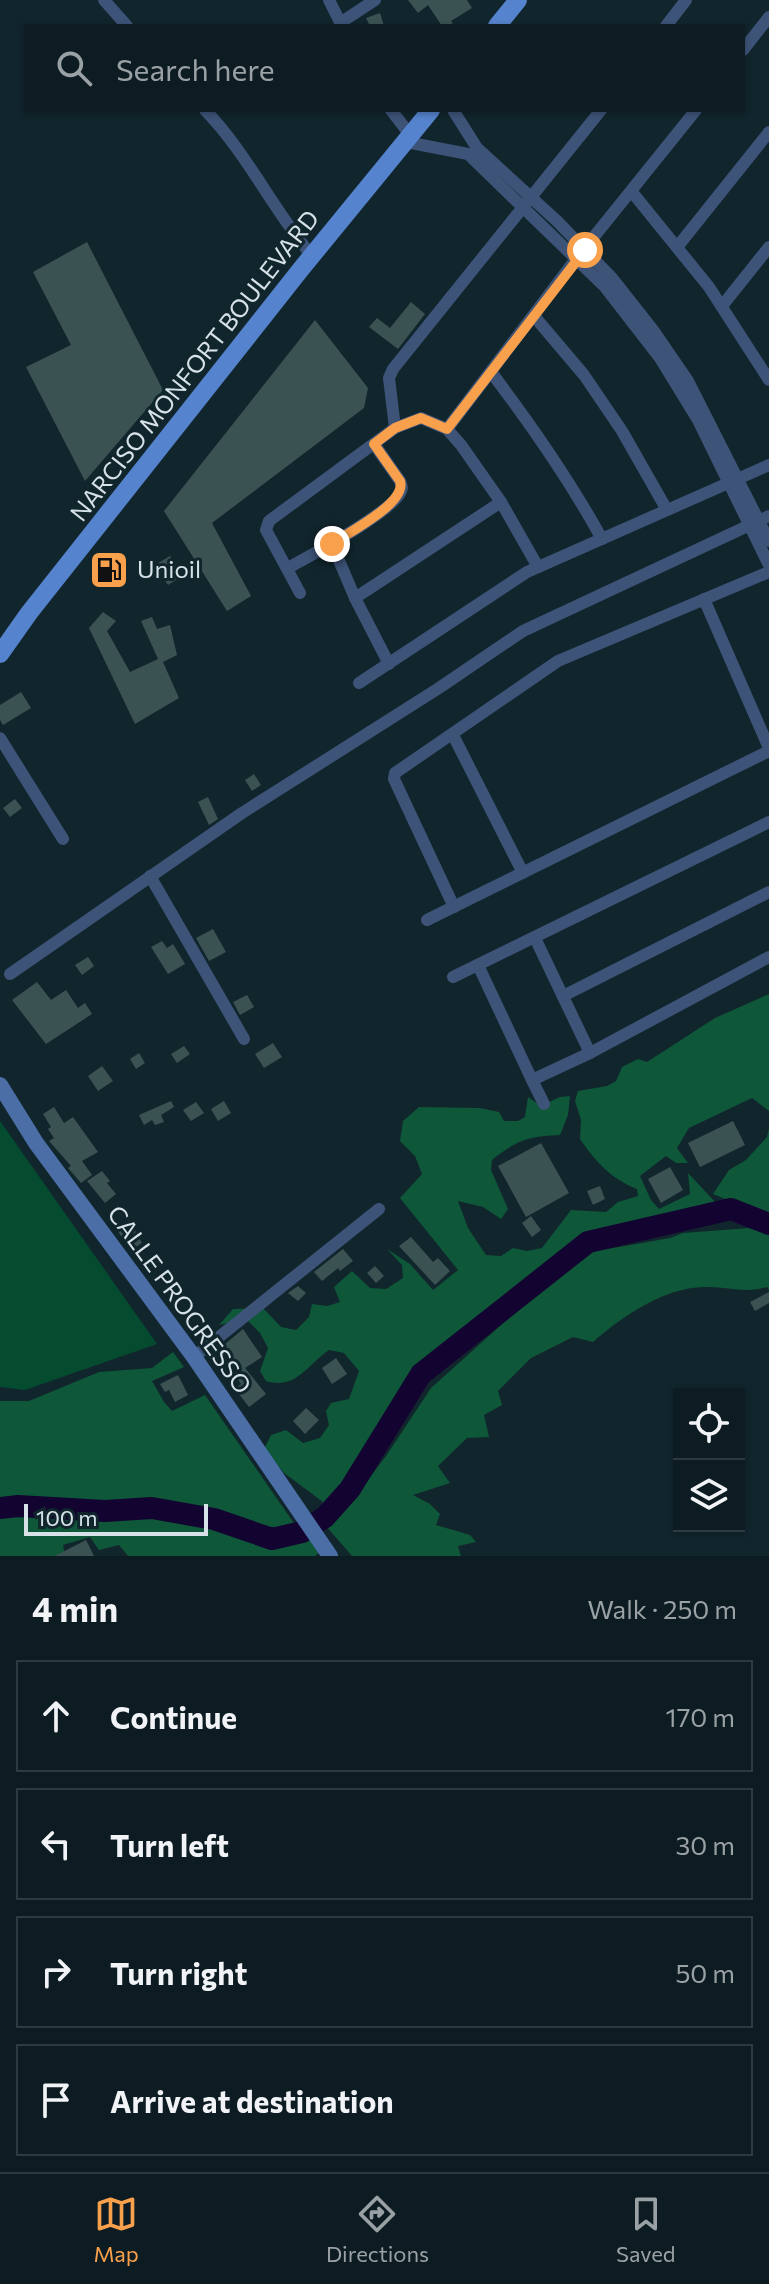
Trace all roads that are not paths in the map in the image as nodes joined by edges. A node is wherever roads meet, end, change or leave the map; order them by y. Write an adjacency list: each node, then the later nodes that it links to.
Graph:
1 (104, 0): 7 (street)
2 (329, 0): 8 (street)
3 (375, 0): 8 (street)
4 (518, 0): 9 (main road)
5 (686, 0): 10 (street)
6 (769, 17): 11 (street)
7 (125, 24)
8 (341, 24)
9 (499, 24)
10 (668, 24)
11 (745, 47)
12 (207, 112): 26 (street)
13 (392, 112): 19 (street)
14 (429, 112): 19 (main road, NARCISO MONFORT BOULEVARD)
15 (454, 112): 20 (street)
16 (599, 112): 22 (street)
17 (694, 112): 21 (street)
18 (769, 132): 23 (street)
19 (409, 139): 20 (street); 26 (main road, NARCISO MONFORT BOULEVARD)
20 (471, 149): 22 (street)
21 (632, 192): 23 (street); 25 (street)
22 (528, 204): 25 (street); 32 (street)
23 (678, 246): 27 (street)
24 (769, 247): 27 (street)
25 (581, 255): 28 (street); 36 (street)
26 (312, 256): 50 (main road, NARCISO MONFORT BOULEVARD)
27 (722, 306): 29 (street)
28 (534, 316): 30 (street); 38 (street)
29 (766, 362): 31 (street)
30 (491, 372): 33 (street); 40 (street)
31 (769, 380)
32 (395, 428): 33 (street); 34 (street)
33 (447, 429): 37 (street)
34 (374, 444): 42 (street); 45 (street)
35 (769, 465): 36 (street)
36 (735, 480): 38 (street); 39 (street)
37 (501, 502): 44 (street); 48 (street)
38 (667, 510): 40 (street)
39 (760, 519): 41 (street); 43 (street); 59 (street)
40 (602, 539): 44 (street)
41 (769, 541)
42 (332, 544): 45 (street); 48 (street)
43 (769, 565)
44 (538, 567): 51 (street)
45 (288, 568): 47 (street)
46 (769, 572): 49 (street)
47 (300, 593)
48 (355, 598): 51 (street)
49 (704, 599): 53 (street); 55 (street)
50 (0, 654)
51 (389, 664): 52 (street)
52 (359, 683)
53 (453, 735): 58 (street); 61 (street)
54 (0, 738): 57 (street)
55 (769, 749): 58 (street)
56 (769, 822): 63 (street)
57 (63, 839)
58 (523, 873): 61 (street)
59 (150, 876): 66 (street); 69 (street)
60 (769, 892): 68 (street)
61 (454, 907): 62 (street)
62 (427, 920)
63 (535, 938): 65 (street); 68 (street)
64 (769, 957): 70 (street)
65 (478, 965): 67 (street); 71 (street)
66 (10, 974)
67 (453, 977)
68 (563, 996): 70 (street)
69 (244, 1039)
70 (590, 1053): 71 (street)
71 (532, 1080): 73 (street)
72 (0, 1085): 75 (main road, CALLE PROGRESSO)
73 (544, 1104)
74 (379, 1209): 75 (street)
75 (194, 1357): 76 (main road, CALLE PROGRESSO)
76 (325, 1549)

